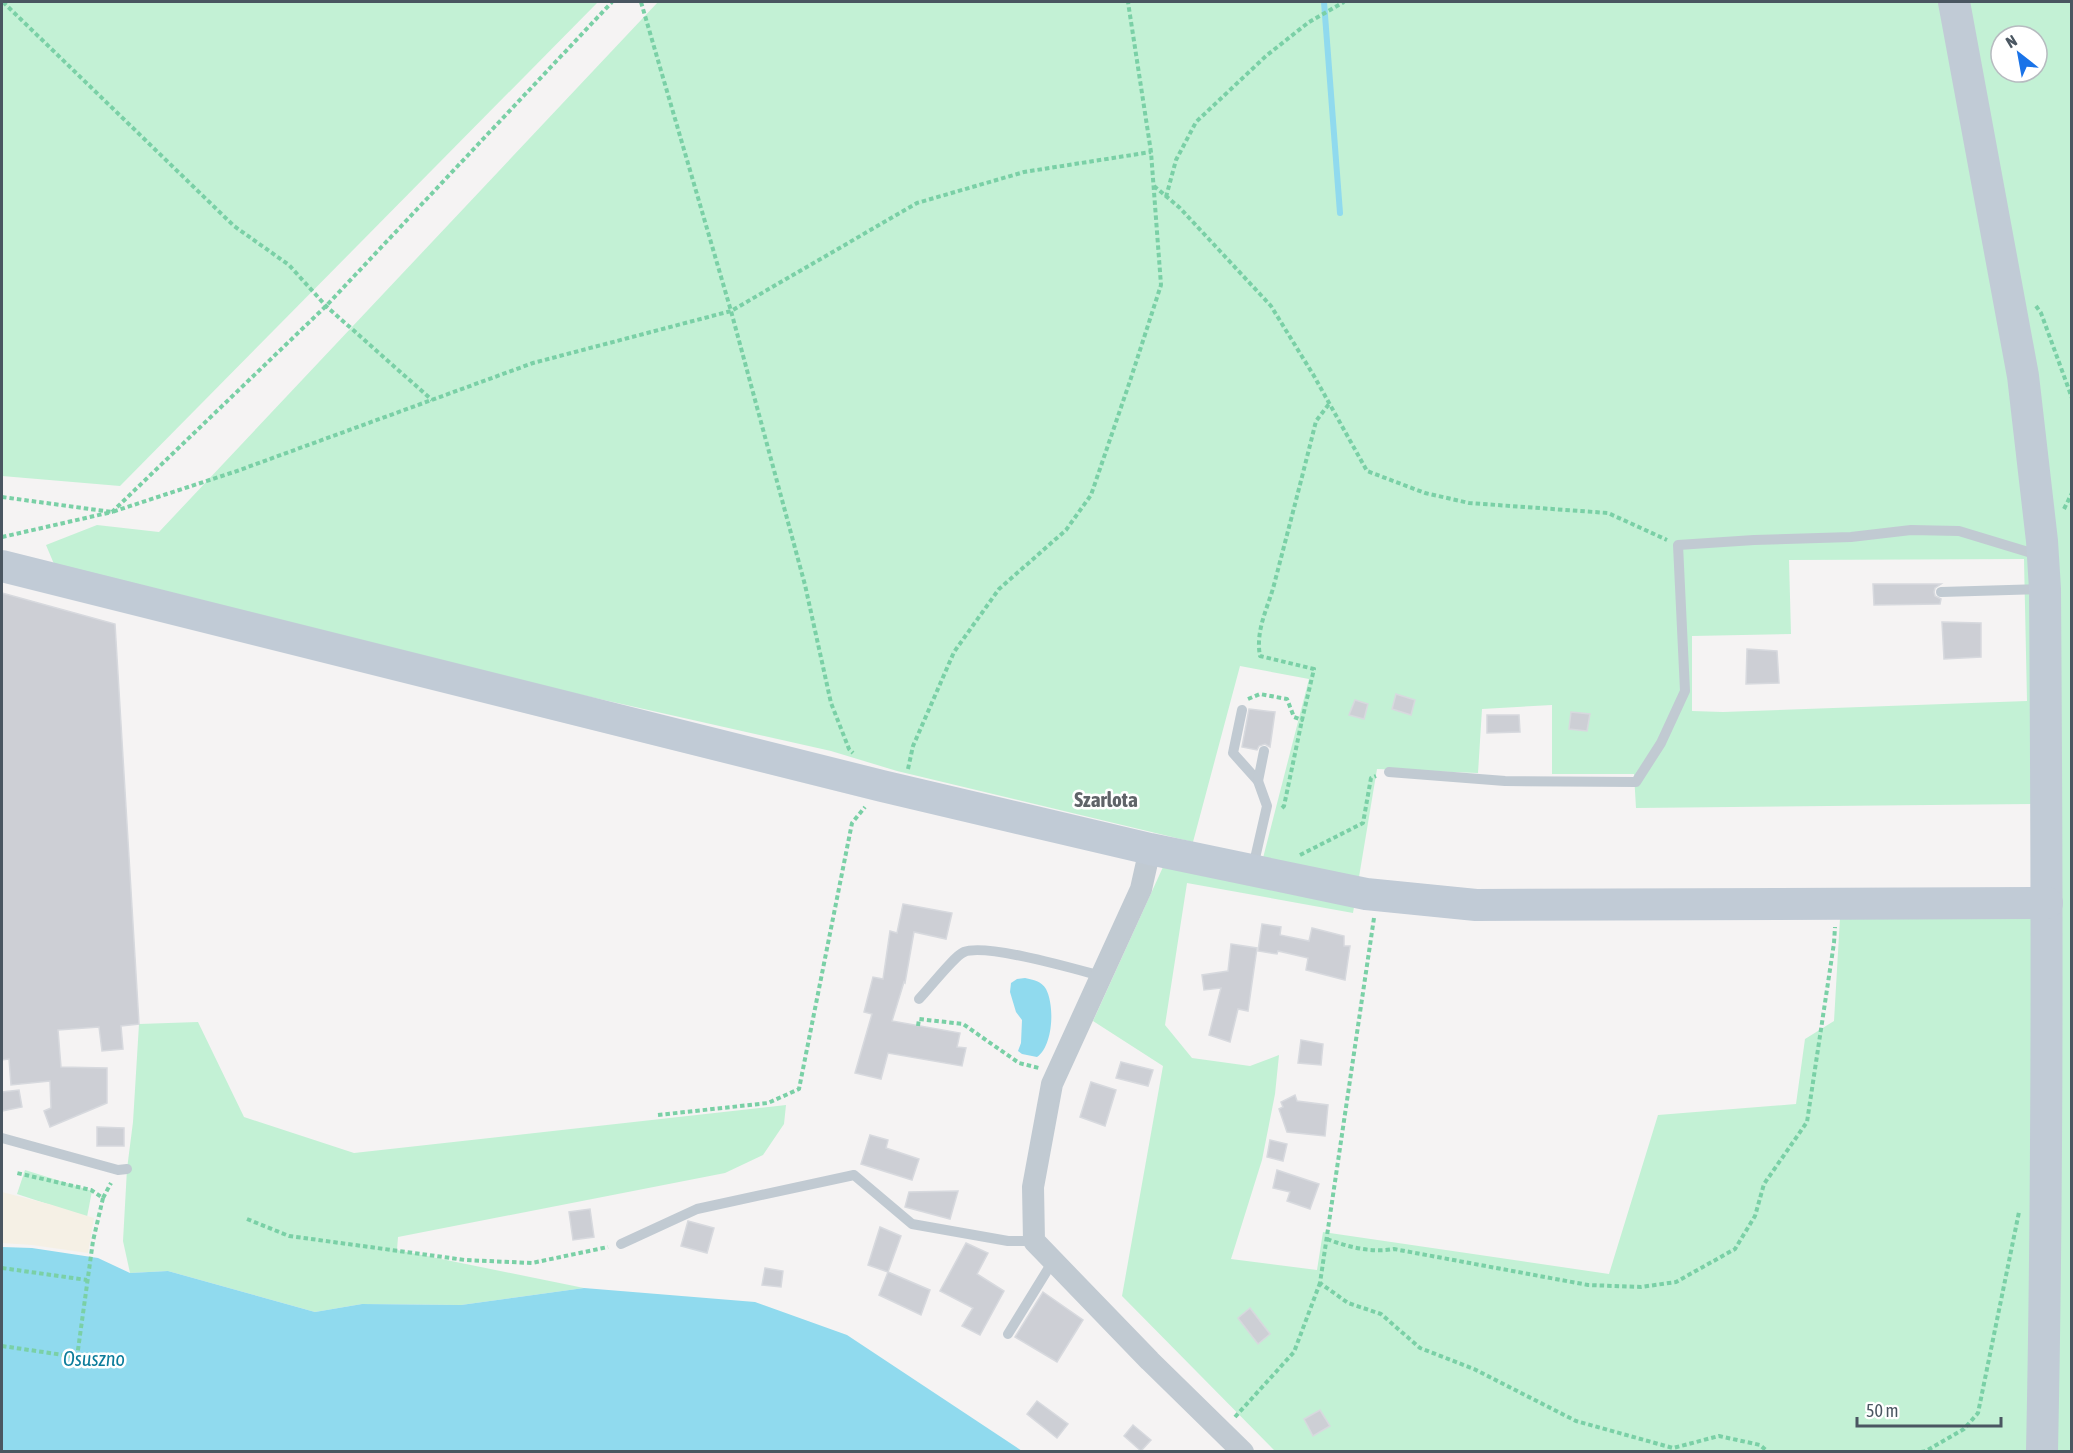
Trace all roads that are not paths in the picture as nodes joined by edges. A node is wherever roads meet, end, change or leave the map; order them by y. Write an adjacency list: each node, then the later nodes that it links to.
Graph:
1 (1954, 2): 2 (street)
2 (2043, 556): 4 (street); 8 (lane)
3 (2, 566): 10 (street)
4 (2045, 590): 5 (lane); 12 (street)
5 (1941, 592)
6 (1242, 710): 9 (lane)
7 (1264, 751): 9 (lane)
8 (1389, 772)
9 (1258, 781): 11 (lane)
10 (1150, 849): 11 (street); 13 (street)
11 (1259, 872): 12 (street)
12 (2047, 903): 22 (street)
13 (1101, 976): 14 (lane); 17 (street)
14 (919, 999)
15 (2, 1138): 16 (lane)
16 (127, 1169)
17 (1034, 1241): 18 (lane); 19 (street)
18 (621, 1244)
19 (1053, 1261): 20 (lane); 21 (street)
20 (1008, 1334)
21 (1243, 1452)
22 (2042, 1452)

